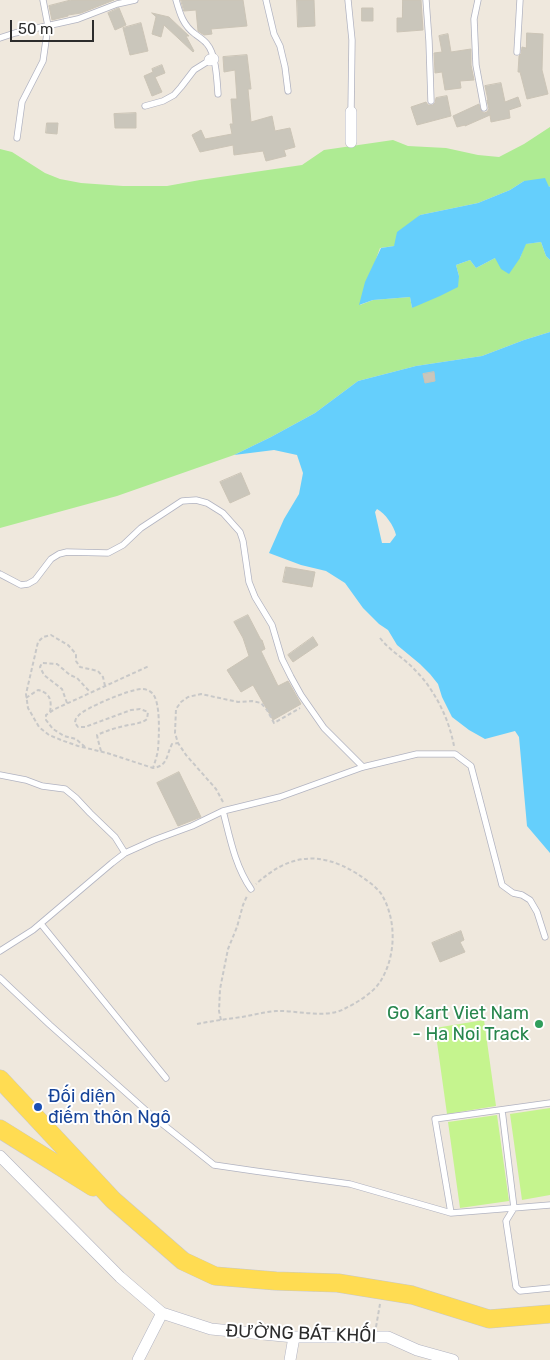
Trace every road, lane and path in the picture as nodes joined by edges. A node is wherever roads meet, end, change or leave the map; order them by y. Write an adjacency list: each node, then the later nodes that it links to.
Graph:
1 (43, 0): 9 (lane)
2 (135, 0): 9 (lane)
3 (176, 0): 12 (lane)
4 (266, 0): 13 (lane)
5 (348, 0): 18 (lane)
6 (426, 0): 15 (lane)
7 (478, 0): 17 (lane)
8 (520, 0): 11 (lane)
9 (48, 26): 10 (lane); 19 (lane)
10 (0, 38)
11 (517, 52)
12 (212, 60): 14 (lane); 16 (lane)
13 (288, 91)
14 (218, 94)
15 (431, 101)
16 (145, 106)
17 (484, 108)
18 (351, 112): 20 (street)
19 (17, 138)
20 (351, 142)
21 (0, 574): 28 (lane)
22 (380, 638): 33 (path)
23 (149, 666): 24 (path)
24 (105, 686): 25 (path); 26 (path)
25 (90, 692): 27 (path); 27 (path)
26 (26, 698): 29 (path); 31 (path)
27 (67, 703): 29 (path)
28 (307, 704): 30 (path); 34 (lane)
29 (50, 712): 31 (path)
30 (178, 743): 35 (path); 37 (path)
31 (87, 748): 32 (path)
32 (102, 752): 35 (path); 35 (path)
33 (455, 754): 34 (lane); 41 (lane)
34 (363, 767): 37 (lane)
35 (153, 768)
36 (0, 775): 38 (lane)
37 (223, 811): 38 (lane); 39 (lane)
38 (125, 853): 40 (lane)
39 (251, 889): 44 (path); 44 (path)
40 (41, 924): 42 (lane); 46 (lane)
41 (545, 937)
42 (0, 951)
43 (0, 978): 55 (lane)
44 (221, 1020): 45 (path)
45 (197, 1024)
46 (166, 1078)
47 (0, 1079): 52 (main road)
48 (550, 1103): 49 (lane)
49 (502, 1110): 54 (lane); 55 (lane)
50 (0, 1129): 52 (main road)
51 (0, 1156): 58 (street, ĐƯỜNG BÁT KHỐI)
52 (113, 1200): 59 (main road)
53 (550, 1206): 54 (lane)
54 (514, 1208): 55 (lane); 56 (lane)
55 (451, 1213)
56 (550, 1288)
57 (380, 1303): 60 (path)
58 (162, 1313): 61 (street, ĐƯỜNG BÁT KHỐI); 62 (street)
59 (550, 1314)
60 (376, 1329)
61 (294, 1337): 63 (street); 64 (street, ĐƯỜNG BÁT KHỐI)
62 (138, 1360)
63 (290, 1360)
64 (453, 1360)

